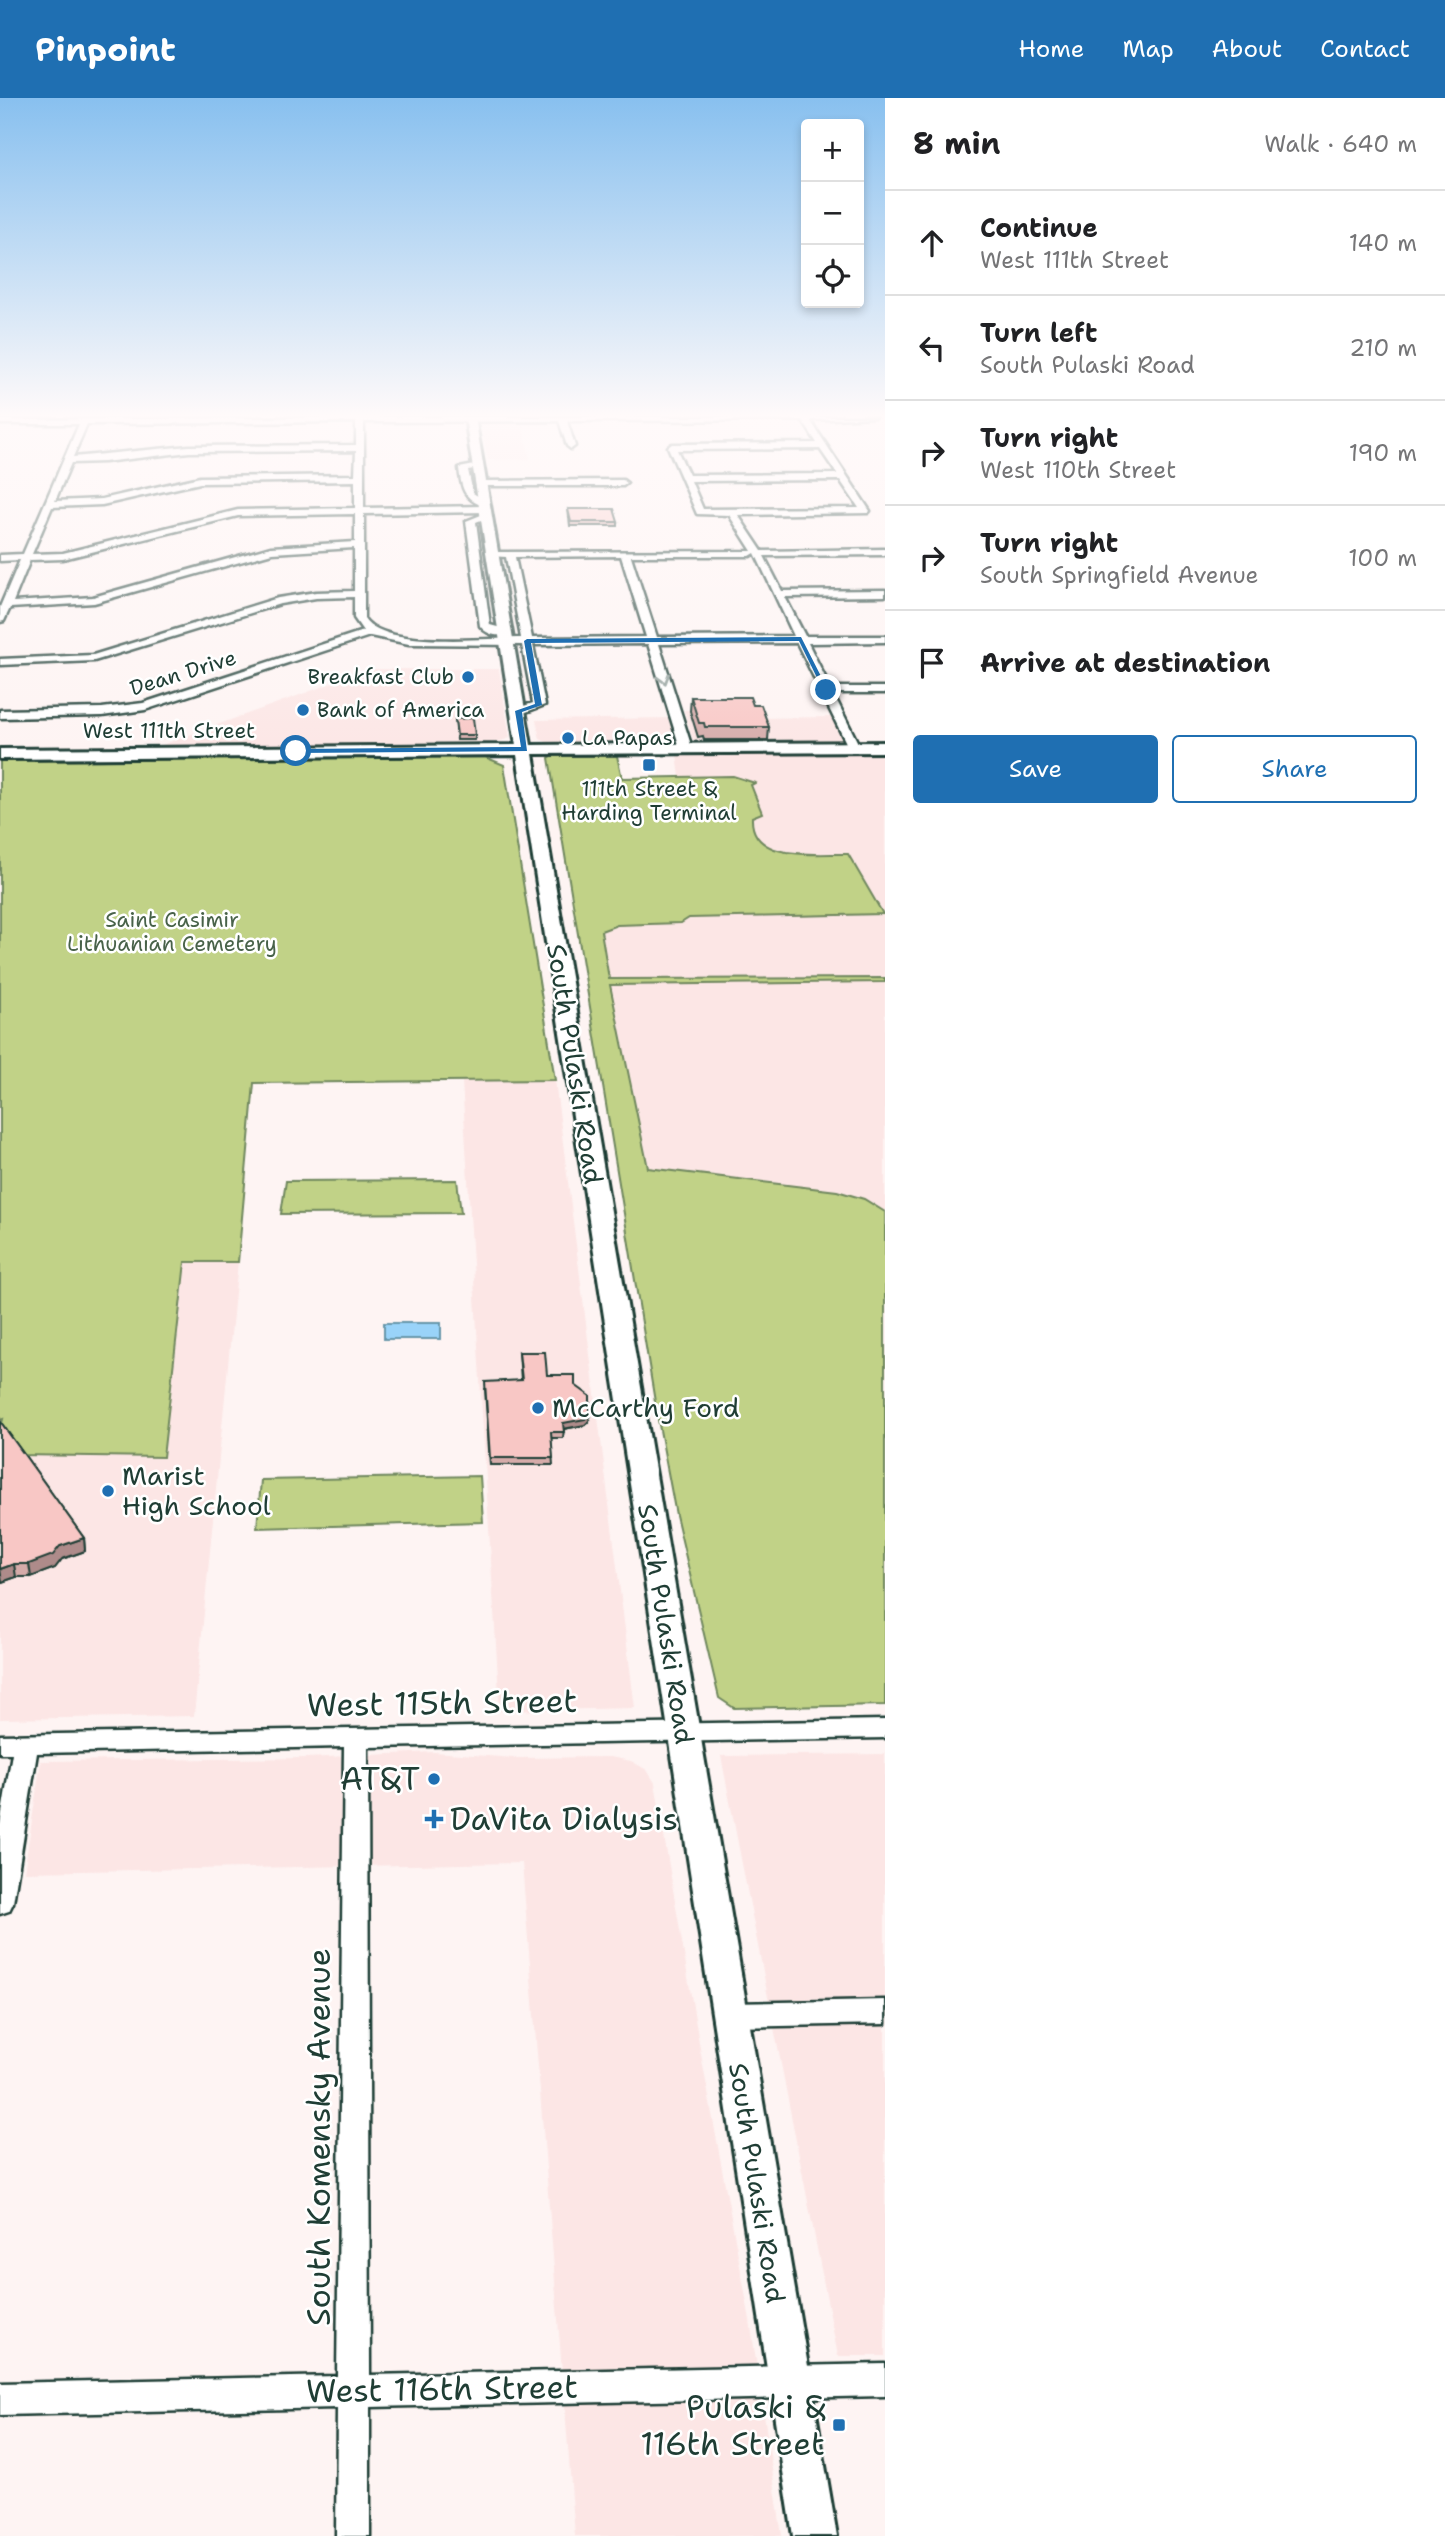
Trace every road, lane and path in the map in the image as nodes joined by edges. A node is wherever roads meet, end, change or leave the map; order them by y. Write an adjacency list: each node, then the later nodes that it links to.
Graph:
1 (38, 531): 14 (street)
2 (164, 531): 14 (street)
3 (359, 531): 7 (street)
4 (472, 531): 21 (street)
5 (488, 531): 10 (main road, South Pulaski Road)
6 (743, 531): 9 (street)
7 (359, 545): 16 (street); 18 (street)
8 (885, 552): 9 (street)
9 (757, 553): 12 (street); 17 (street)
10 (492, 554): 11 (street); 21 (main road, South Pulaski Road)
11 (510, 554): 12 (street); 25 (street)
12 (625, 554): 24 (street)
13 (0, 558): 14 (street)
14 (26, 559): 18 (street)
15 (885, 593): 17 (street)
16 (358, 594): 20 (street); 26 (street)
17 (779, 594): 22 (street)
18 (6, 605): 19 (street)
19 (0, 619)
20 (370, 632): 21 (street); 30 (street, Dean Drive)
21 (506, 637): 25 (street); 29 (main road, South Pulaski Road)
22 (801, 639): 23 (street); 24 (street); 27 (street)
23 (885, 639)
24 (652, 640): 25 (street); 33 (street, one-way to 33)
25 (527, 641): 29 (street)
26 (0, 663)
27 (826, 690): 28 (street); 31 (street)
28 (885, 690)
29 (518, 711): 34 (main road, South Pulaski Road)
30 (0, 714)
31 (854, 747): 32 (main road, West 111th Street); 33 (main road, West 111th Street)
32 (885, 747)
33 (686, 748): 34 (main road, West 111th Street)
34 (525, 750): 35 (main road, West 111th Street); 37 (main road, South Pulaski Road)
35 (0, 754)
36 (885, 1729): 37 (street, West 115th Street)
37 (683, 1732): 38 (street, West 115th Street); 43 (main road, South Pulaski Road)
38 (356, 1738): 40 (street, West 115th Street); 46 (street, South Komensky Avenue)
39 (0, 1744): 40 (street, West 115th Street)
40 (26, 1744): 41 (street)
41 (0, 1903)
42 (885, 2012): 43 (street)
43 (730, 2015): 45 (main road, South Pulaski Road)
44 (885, 2380): 45 (street, West 116th Street)
45 (790, 2381): 46 (street, West 116th Street); 49 (main road, South Pulaski Road)
46 (354, 2391): 47 (street, West 116th Street); 48 (street, South Komensky Avenue)
47 (0, 2399)
48 (353, 2536)
49 (815, 2536)

